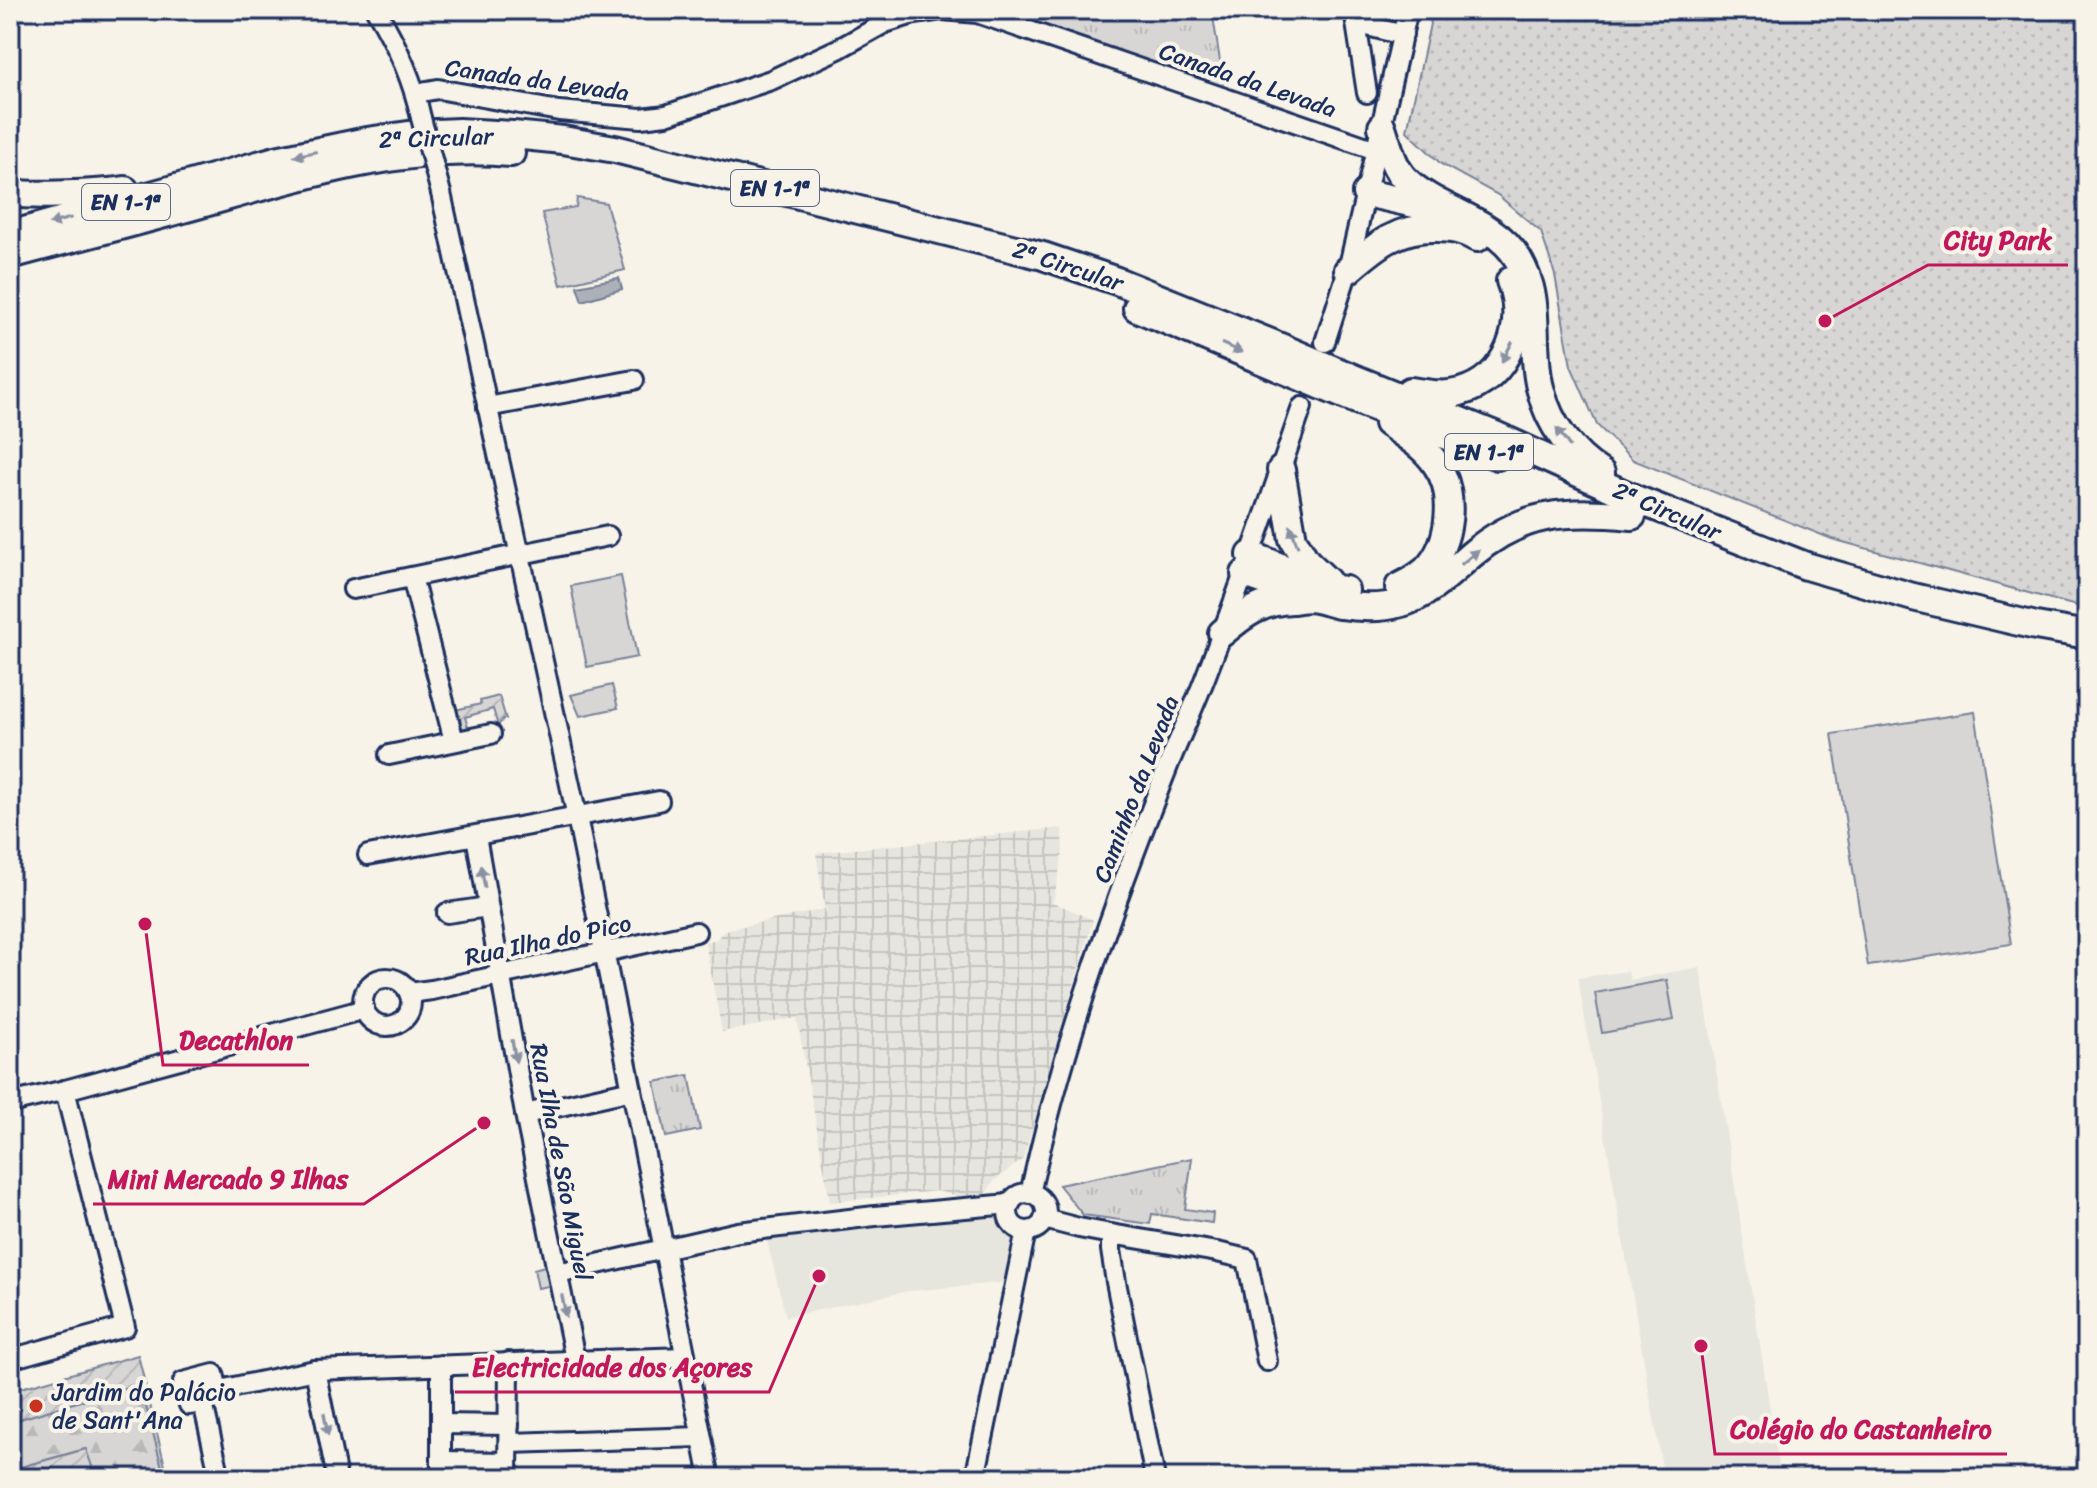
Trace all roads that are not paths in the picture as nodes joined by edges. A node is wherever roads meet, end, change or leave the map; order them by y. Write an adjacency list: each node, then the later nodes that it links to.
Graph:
1 (376, 10): 5 (street)
2 (1408, 10): 4 (street)
3 (1355, 16): 4 (street); 6 (street)
4 (1403, 35): 7 (street)
5 (416, 93): 7 (street, Canada da Levada); 20 (street, bridge)
6 (1367, 93)
7 (1379, 139): 11 (street); 12 (highway)
8 (243, 169): 9 (highway); 13 (highway, 2ª Circular / EN 1-1ª, one-way to 13); 19 (highway, 2ª Circular / EN 1-1ª, one-way to 8)
9 (10, 193)
10 (224, 197): 14 (highway, 2ª Circular / EN 1-1ª); 15 (highway); 19 (highway, 2ª Circular / EN 1-1ª, one-way to 19)
11 (1364, 202): 12 (highway); 16 (street)
12 (1458, 221): 16 (highway); 19 (highway, one-way to 19); 23 (highway, one-way to 12)
13 (10, 235)
14 (10, 255)
15 (10, 268)
16 (1348, 270): 17 (street)
17 (1325, 342)
18 (634, 380): 20 (street)
19 (1349, 387): 23 (highway, 2ª Circular / EN 1-1ª); 29 (highway)
20 (487, 407): 25 (street)
21 (1302, 407): 22 (street, Caminho da Levada)
22 (1281, 470): 26 (street, Caminho da Levada); 29 (highway, one-way to 22)
23 (1635, 508): 29 (highway, one-way to 23); 31 (highway, 2ª Circular / EN 1-1ª); 32 (highway, 2ª Circular / EN 1-1ª)
24 (608, 536): 25 (street)
25 (520, 555): 27 (street); 37 (street)
26 (1248, 565): 29 (highway); 30 (street, Caminho da Levada)
27 (412, 577): 28 (street); 34 (street)
28 (353, 589)
29 (1324, 594): 30 (highway)
30 (1222, 633): 53 (street, Caminho da Levada)
31 (2087, 635)
32 (2087, 651)
33 (491, 734): 34 (street)
34 (454, 741): 35 (street)
35 (389, 755)
36 (659, 801): 37 (street)
37 (577, 817): 38 (street); 43 (street)
38 (476, 836): 39 (street); 40 (street, Rua Ilha de São Miguel, one-way to 38)
39 (368, 855)
40 (488, 907): 41 (street); 44 (street, Rua Ilha de São Miguel)
41 (447, 913)
42 (696, 932): 43 (street, Rua Ilha do Pico)
43 (603, 952): 44 (street, Rua Ilha do Pico); 48 (street)
44 (500, 974): 45 (street, Rua Ilha do Pico); 52 (street, Rua Ilha de São Miguel, one-way to 52)
45 (409, 993): 46 (street); 46 (street)
46 (364, 1008): 47 (street)
47 (65, 1090): 49 (street); 61 (street)
48 (632, 1090): 52 (street); 58 (street)
49 (29, 1100): 50 (street); 51 (street)
50 (10, 1103)
51 (10, 1113)
52 (525, 1114): 59 (street, Rua Ilha de São Miguel)
53 (1030, 1194): 54 (street); 55 (street)
54 (1010, 1204): 56 (street); 58 (street)
55 (1044, 1219): 56 (street); 57 (street)
56 (1026, 1231): 74 (street)
57 (1111, 1234): 63 (street); 75 (street)
58 (665, 1248): 59 (street); 60 (street)
59 (558, 1273): 62 (street, Rua Ilha de São Miguel, one-way to 62)
60 (685, 1357): 62 (street); 68 (street)
61 (10, 1359)
62 (575, 1359): 64 (street)
63 (1267, 1361)
64 (509, 1362): 65 (street); 69 (street)
65 (441, 1365): 66 (street); 67 (street)
66 (315, 1370): 71 (street); 72 (street, one-way to 72)
67 (441, 1424): 69 (street); 70 (street)
68 (701, 1437): 69 (street); 73 (street)
69 (508, 1452): 70 (street)
70 (441, 1470)
71 (220, 1478)
72 (337, 1478)
73 (710, 1478)
74 (975, 1478)
75 (1155, 1478)

